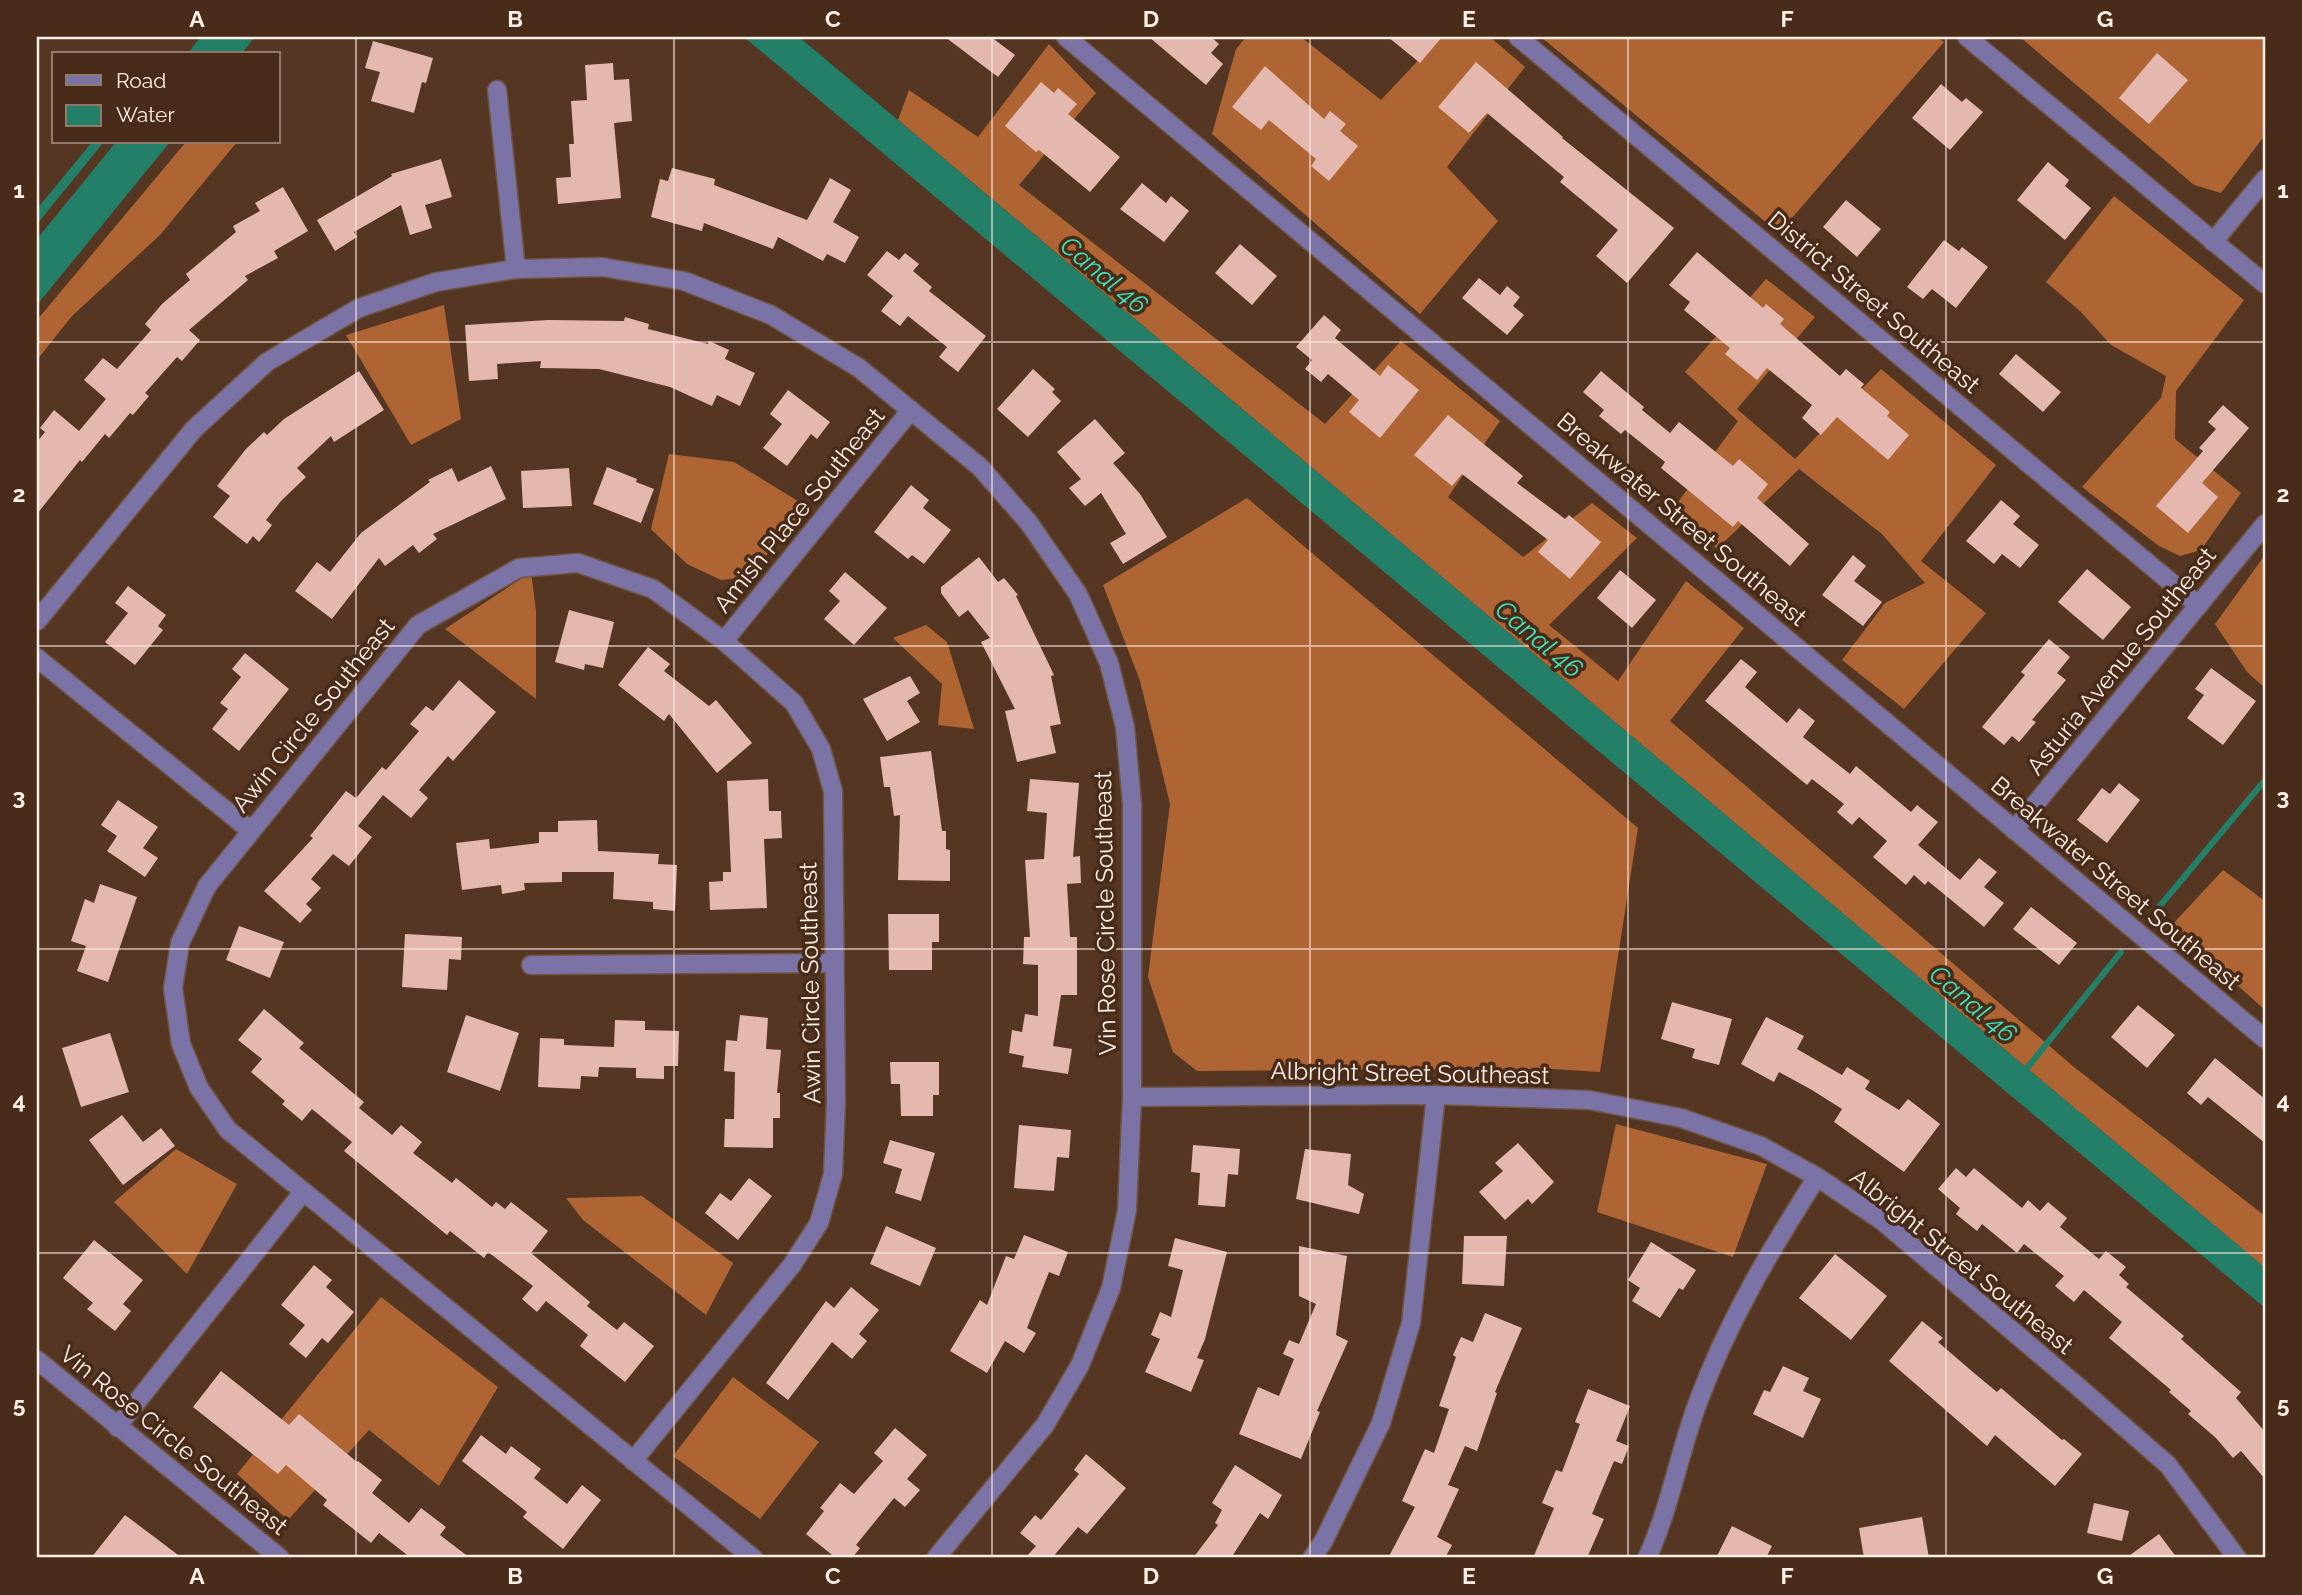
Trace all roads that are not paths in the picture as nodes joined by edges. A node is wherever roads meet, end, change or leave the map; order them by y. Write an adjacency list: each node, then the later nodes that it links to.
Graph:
1 (1066, 37): 16 (street, Breakwater Street Southeast)
2 (1518, 37): 11 (street, District Street Southeast)
3 (1967, 37): 6 (street)
4 (497, 90): 7 (street)
5 (2265, 178): 6 (street)
6 (2213, 242): 8 (street)
7 (516, 269): 9 (street, Vin Rose Circle Southeast); 12 (street, Vin Rose Circle Southeast)
8 (2265, 285)
9 (911, 410): 13 (street, Amish Place Southeast); 21 (street, Vin Rose Circle Southeast)
10 (2265, 524): 11 (street, Asturia Avenue Southeast)
11 (2198, 606): 16 (street, Asturia Avenue Southeast)
12 (37, 621)
13 (724, 641): 15 (street, Awin Circle Southeast); 17 (street, Awin Circle Southeast)
14 (37, 657): 15 (street)
15 (250, 830): 23 (street, Awin Circle Southeast)
16 (2014, 830): 19 (street, Breakwater Street Southeast)
17 (834, 964): 18 (street); 26 (street, Awin Circle Southeast)
18 (531, 965)
19 (2265, 1039)
20 (1436, 1095): 21 (street, Albright Street Southeast); 22 (street, Albright Street Southeast); 30 (street)
21 (1132, 1097): 29 (street, Vin Rose Circle Southeast)
22 (1817, 1177): 31 (street); 32 (street, Albright Street Southeast)
23 (303, 1192): 25 (street); 26 (street, Awin Circle Southeast)
24 (37, 1360): 25 (street, Vin Rose Circle Southeast)
25 (117, 1427): 27 (street, Vin Rose Circle Southeast)
26 (633, 1461): 28 (street, Awin Circle Southeast)
27 (279, 1558)
28 (753, 1558)
29 (936, 1558)
30 (1312, 1558)
31 (1647, 1558)
32 (2236, 1558)

